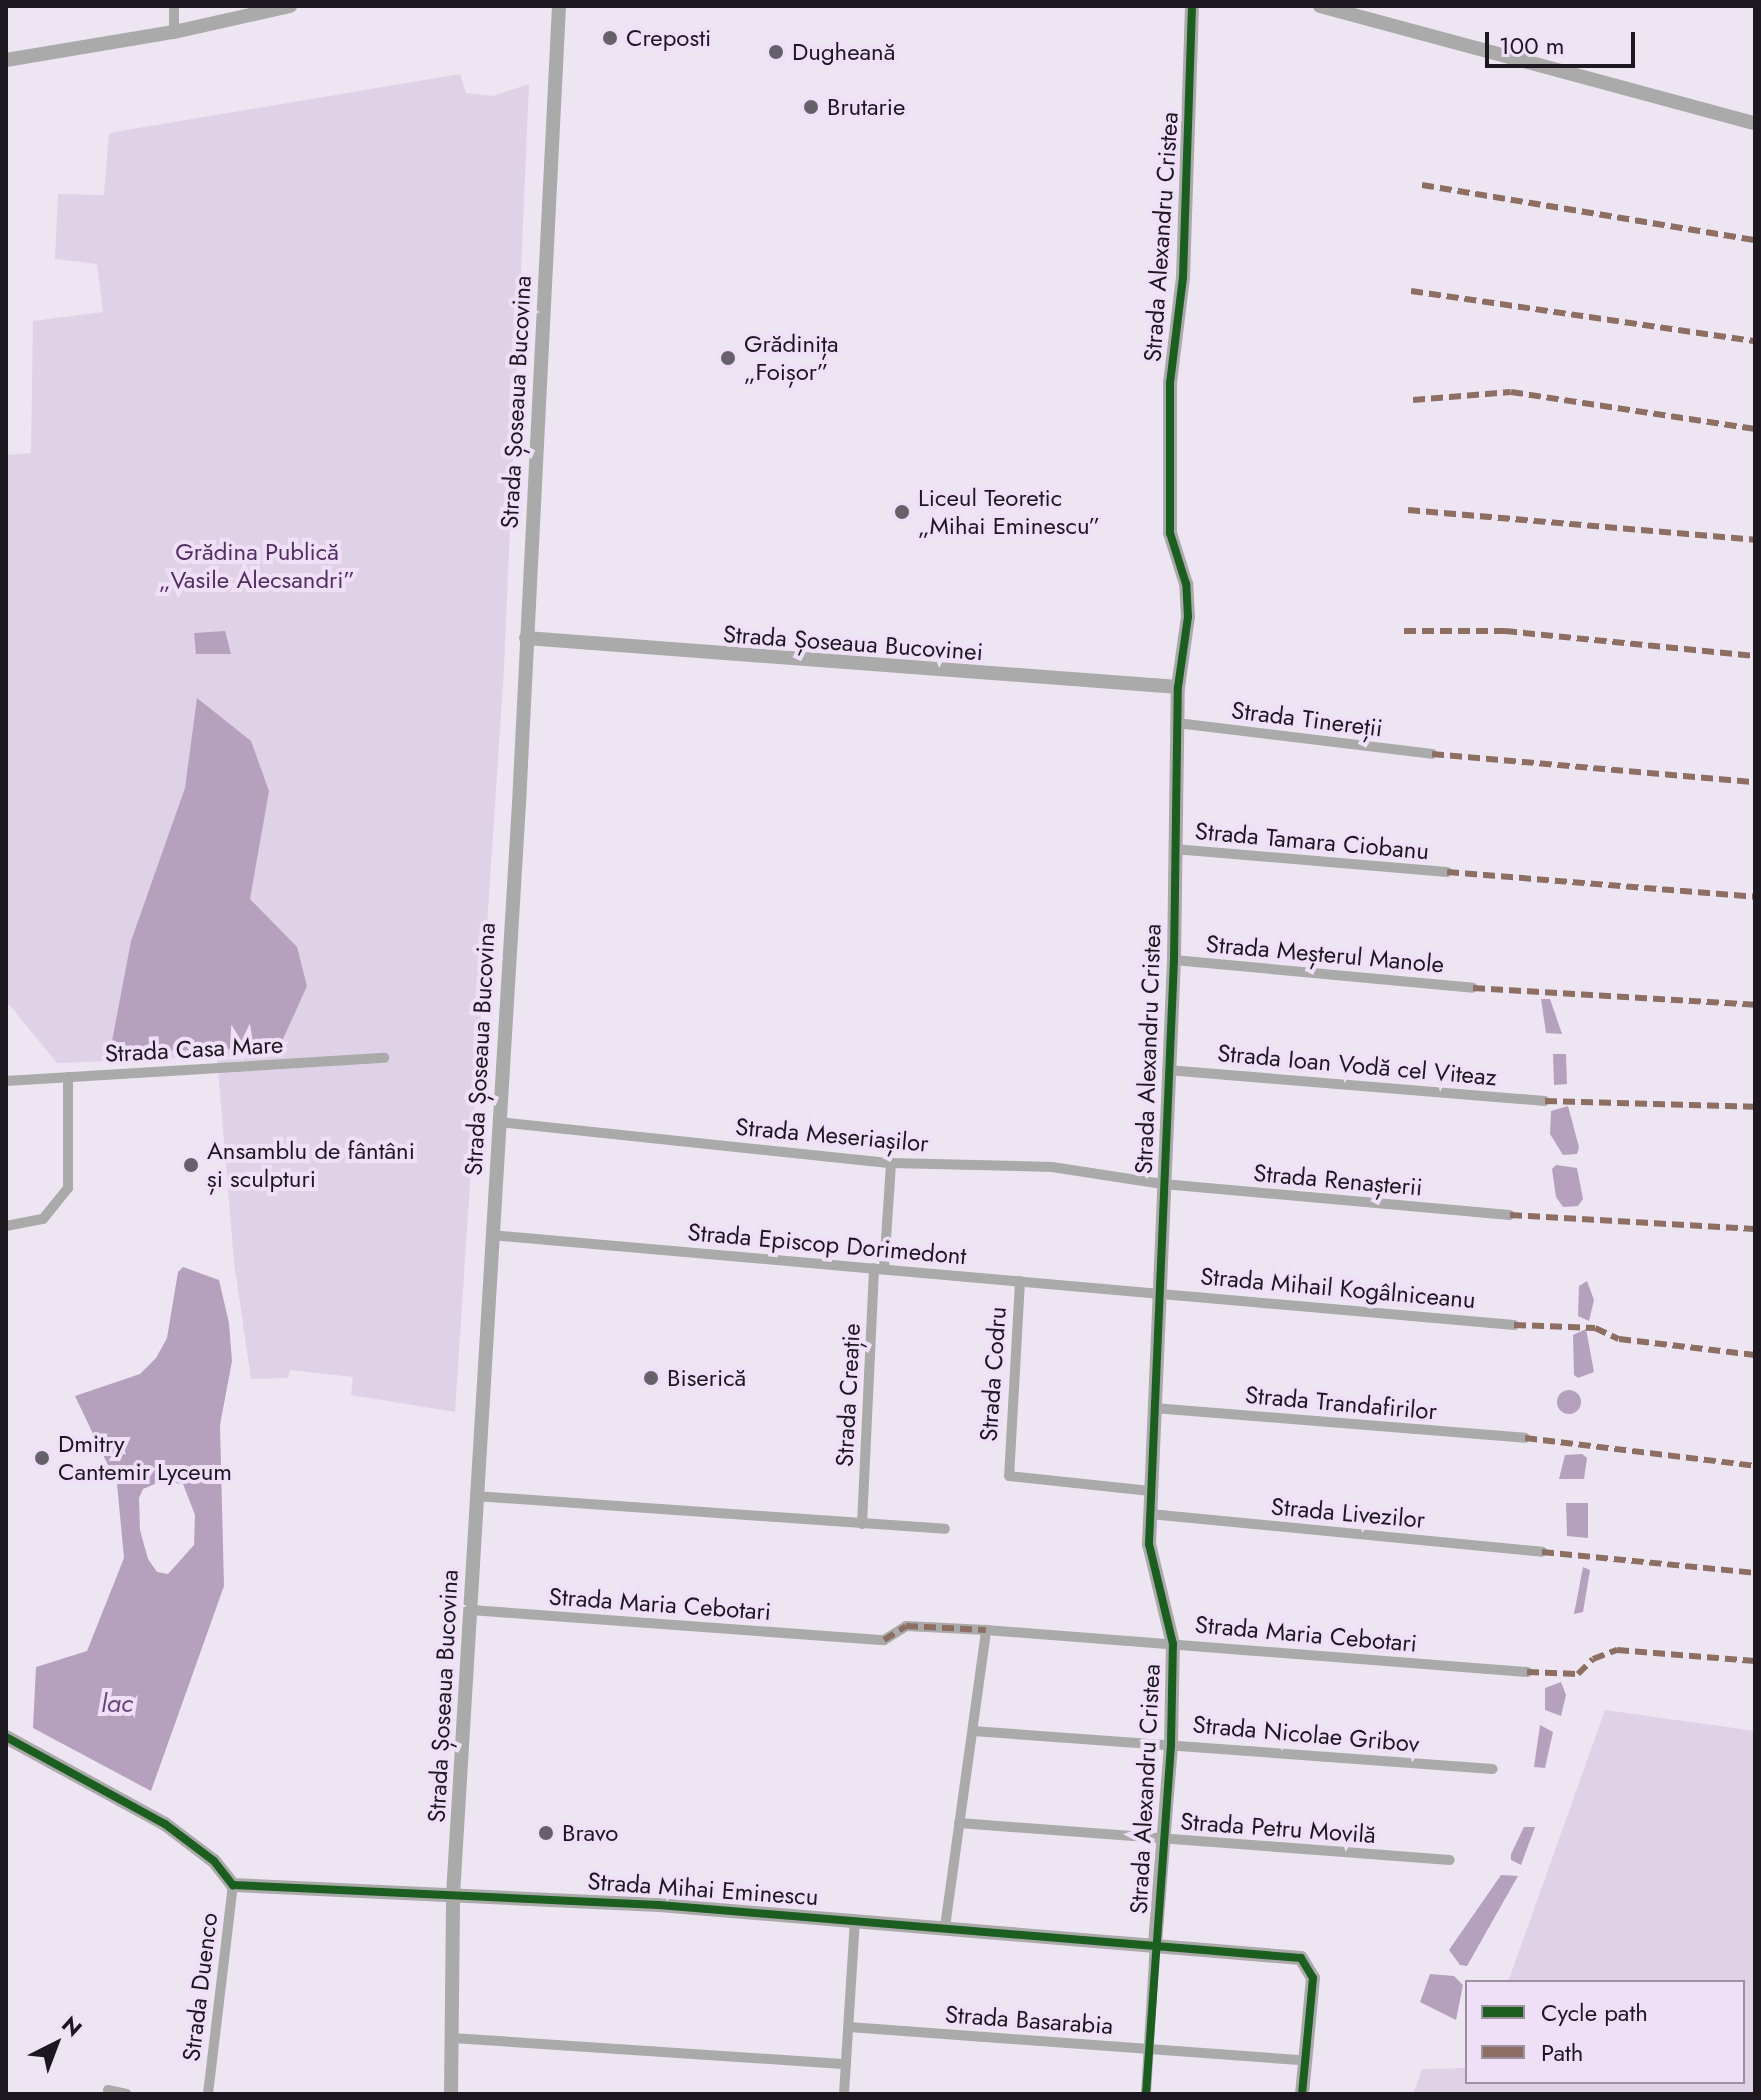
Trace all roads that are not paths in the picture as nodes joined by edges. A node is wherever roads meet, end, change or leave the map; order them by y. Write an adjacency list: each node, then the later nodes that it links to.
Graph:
1 (174, 6): 6 (street)
2 (290, 6): 6 (street)
3 (559, 6): 9 (street, Strada Șoseaua Bucovina)
4 (1192, 6): 10 (street, Strada Alexandru Cristea)
5 (1320, 6): 8 (street)
6 (174, 32): 7 (street)
7 (6, 60)
8 (1755, 123)
9 (526, 638): 10 (street, Strada Șoseaua Bucovinei); 22 (street, Strada Șoseaua Bucovina)
10 (1178, 687): 11 (street, Strada Alexandru Cristea)
11 (1177, 723): 12 (street, Strada Tinereții); 13 (street, Strada Alexandru Cristea)
12 (1432, 754)
13 (1174, 849): 14 (street, Strada Tamara Ciobanu); 15 (street, Strada Alexandru Cristea)
14 (1447, 872)
15 (1174, 960): 16 (street, Strada Meșterul Manole); 18 (street, Strada Alexandru Cristea)
16 (1473, 988)
17 (384, 1058): 19 (street, Strada Casa Mare)
18 (1167, 1070): 21 (street, Strada Ioan Vodă cel Viteaz); 24 (street, Strada Alexandru Cristea)
19 (68, 1077): 20 (street, Strada Casa Mare); 26 (street)
20 (6, 1081)
21 (1545, 1101)
22 (498, 1122): 23 (street, Strada Meseriașilor); 27 (street, Strada Șoseaua Bucovina)
23 (891, 1163): 24 (street, Strada Meseriașilor); 28 (street, Strada Creație)
24 (1163, 1184): 25 (street, Strada Renașterii); 30 (street, Strada Alexandru Cristea)
25 (1510, 1215)
26 (6, 1226)
27 (491, 1235): 28 (street, Strada Episcop Dorimedont); 35 (street, Strada Șoseaua Bucovina)
28 (879, 1268): 29 (street, Strada Episcop Dorimedont); 37 (street, Strada Creație)
29 (1020, 1281): 30 (street, Strada Episcop Dorimedont); 34 (street, Strada Codru)
30 (1159, 1291): 31 (street, Strada Mihail Kogâlniceanu); 32 (street, Strada Alexandru Cristea)
31 (1514, 1325)
32 (1154, 1408): 33 (street, Strada Trandafirilor); 34 (street, Strada Alexandru Cristea)
33 (1525, 1438)
34 (1150, 1491): 36 (street, Strada Alexandru Cristea)
35 (475, 1496): 37 (street); 40 (street, Strada Șoseaua Bucovina)
36 (1150, 1514): 39 (street, Strada Livezilor); 42 (street, Strada Alexandru Cristea)
37 (862, 1524): 38 (street)
38 (945, 1529)
39 (1542, 1552)
40 (471, 1610): 41 (street, Strada Maria Cebotari); 52 (street, Strada Șoseaua Bucovina)
41 (986, 1630): 42 (street, Strada Maria Cebotari); 44 (street)
42 (1173, 1644): 43 (street, Strada Maria Cebotari); 46 (street, Strada Alexandru Cristea)
43 (1527, 1672)
44 (973, 1731): 46 (street, Strada Nicolae Gribov); 48 (street)
45 (6, 1737): 51 (street)
46 (1171, 1744): 47 (street, Strada Nicolae Gribov); 49 (street, Strada Alexandru Cristea)
47 (1493, 1769)
48 (959, 1823): 49 (street, Strada Petru Movilă); 54 (street)
49 (1162, 1840): 50 (street, Strada Petru Movilă); 55 (street, Strada Alexandru Cristea)
50 (1450, 1860)
51 (233, 1885): 52 (street, Strada Mihai Eminescu); 63 (street, Strada Duenco)
52 (453, 1895): 53 (street, Strada Mihai Eminescu); 57 (street, Strada Șoseaua Bucovina)
53 (855, 1920): 54 (street, Strada Mihai Eminescu); 56 (street)
54 (945, 1927): 55 (street, Strada Mihai Eminescu)
55 (1155, 1944): 58 (street, Strada Alexandru Cristea); 59 (street, Strada Mihai Eminescu)
56 (849, 2027): 58 (street, Strada Basarabia); 60 (street)
57 (452, 2038): 60 (street); 64 (street, Strada Șoseaua Bucovina)
58 (1149, 2048): 59 (street, Strada Basarabia); 66 (street, Strada Alexandru Cristea)
59 (1303, 2060): 67 (street, Strada Mihai Eminescu)
60 (846, 2064): 65 (street)
61 (108, 2090): 62 (street)
62 (127, 2094)
63 (208, 2094)
64 (451, 2094)
65 (844, 2094)
66 (1146, 2094)
67 (1302, 2094)

